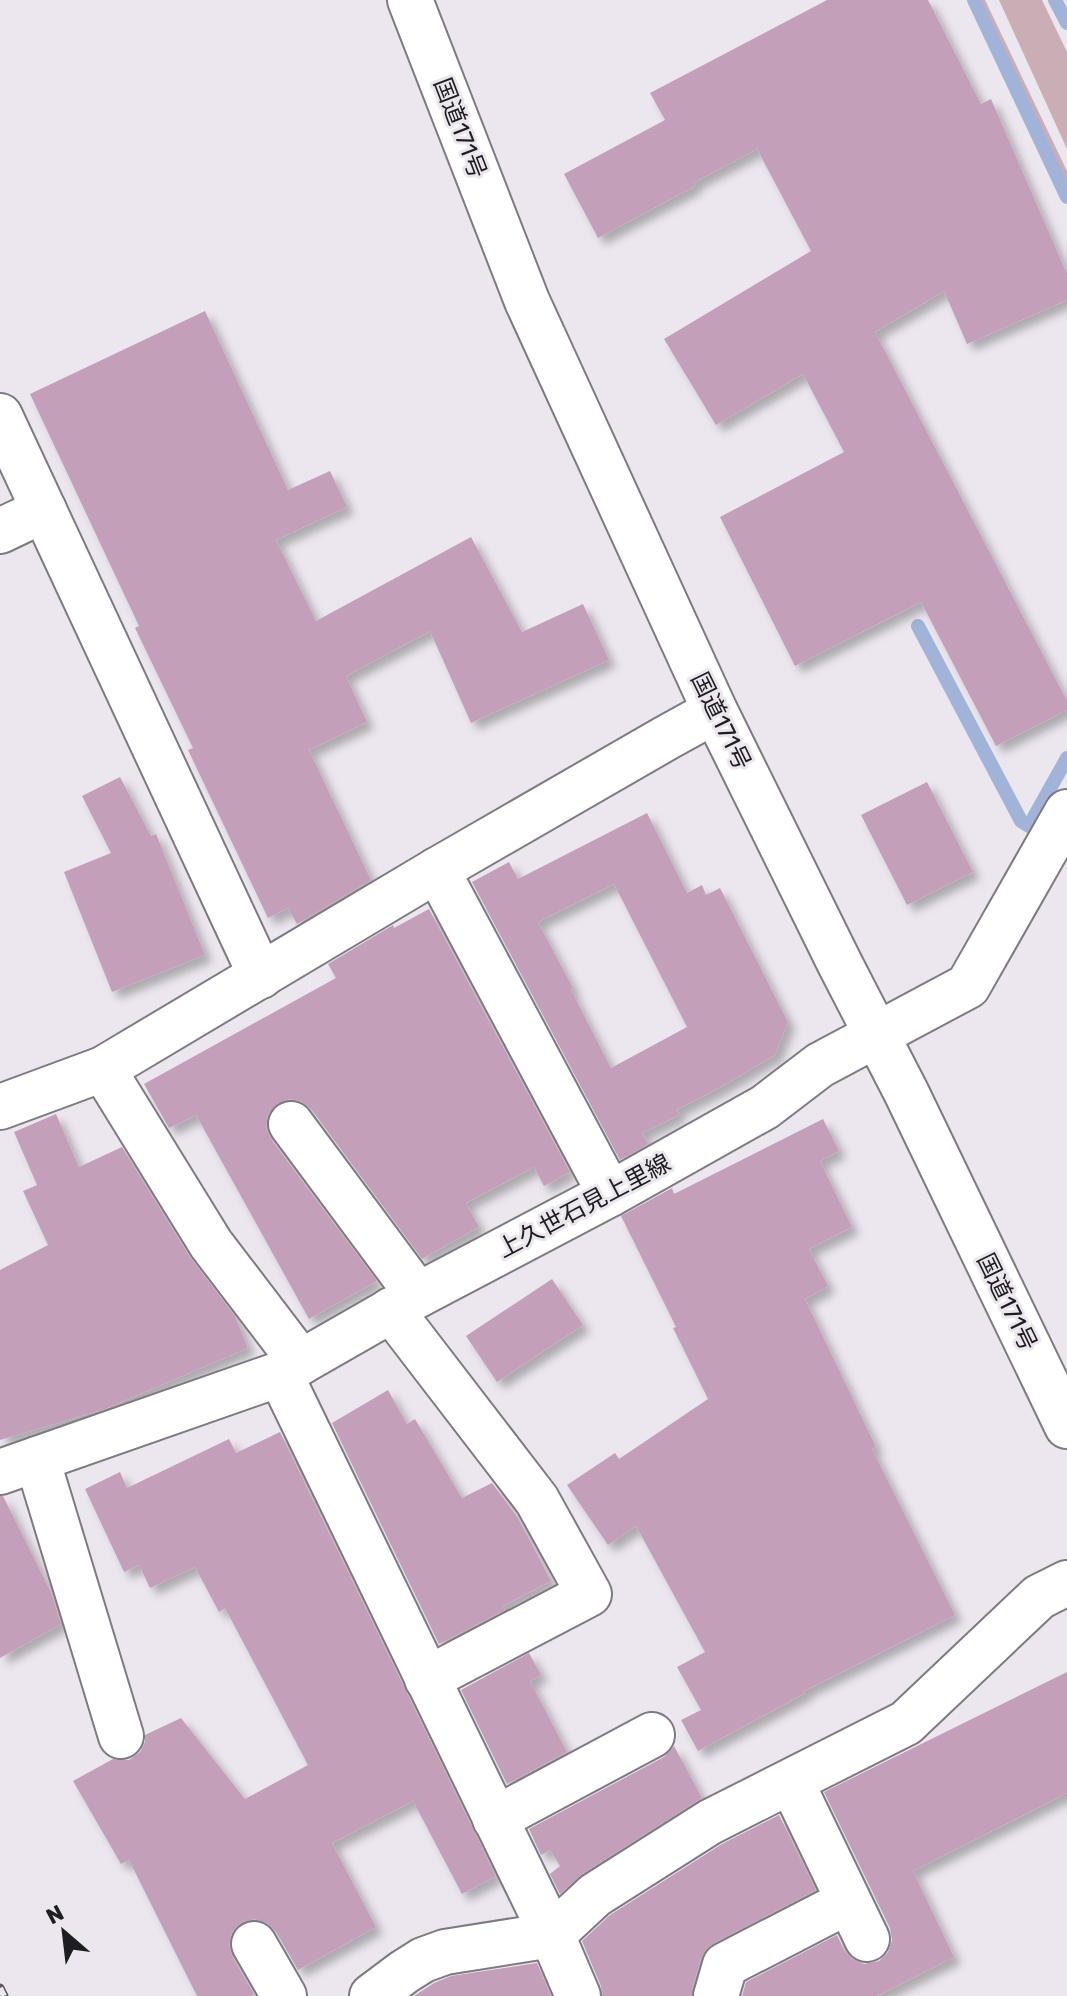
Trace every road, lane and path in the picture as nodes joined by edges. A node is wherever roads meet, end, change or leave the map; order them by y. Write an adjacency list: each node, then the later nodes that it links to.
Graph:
1 (410, 0): 5 (main road, 国道171号)
2 (0, 416): 3 (main road)
3 (44, 510): 4 (main road); 8 (main road)
4 (0, 531)
5 (715, 711): 7 (main road); 9 (main road, 国道171号)
6 (1067, 812): 9 (main road, 上久世石見上里線)
7 (437, 870): 8 (main road); 13 (main road)
8 (261, 976): 10 (main road)
9 (878, 1036): 13 (main road, 上久世石見上里線); 16 (main road, 国道171号)
10 (103, 1069): 11 (main road); 15 (main road)
11 (0, 1107)
12 (291, 1124): 14 (main road)
13 (610, 1194): 14 (main road, 上久世石見上里線)
14 (404, 1303): 15 (main road, 上久世石見上里線); 19 (main road)
15 (291, 1368): 17 (main road, 上久世石見上里線); 19 (main road)
16 (1067, 1426)
17 (18, 1465): 21 (main road)
18 (1067, 1583): 24 (main road)
19 (427, 1679): 23 (main road)
20 (652, 1735): 23 (main road)
21 (121, 1736)
22 (800, 1800): 29 (main road)
23 (495, 1819): 24 (main road)
24 (552, 1935): 27 (main road); 28 (main road)
25 (254, 1944): 26 (main road)
26 (284, 1996)
27 (372, 1996)
28 (578, 1996)
29 (716, 1996)

